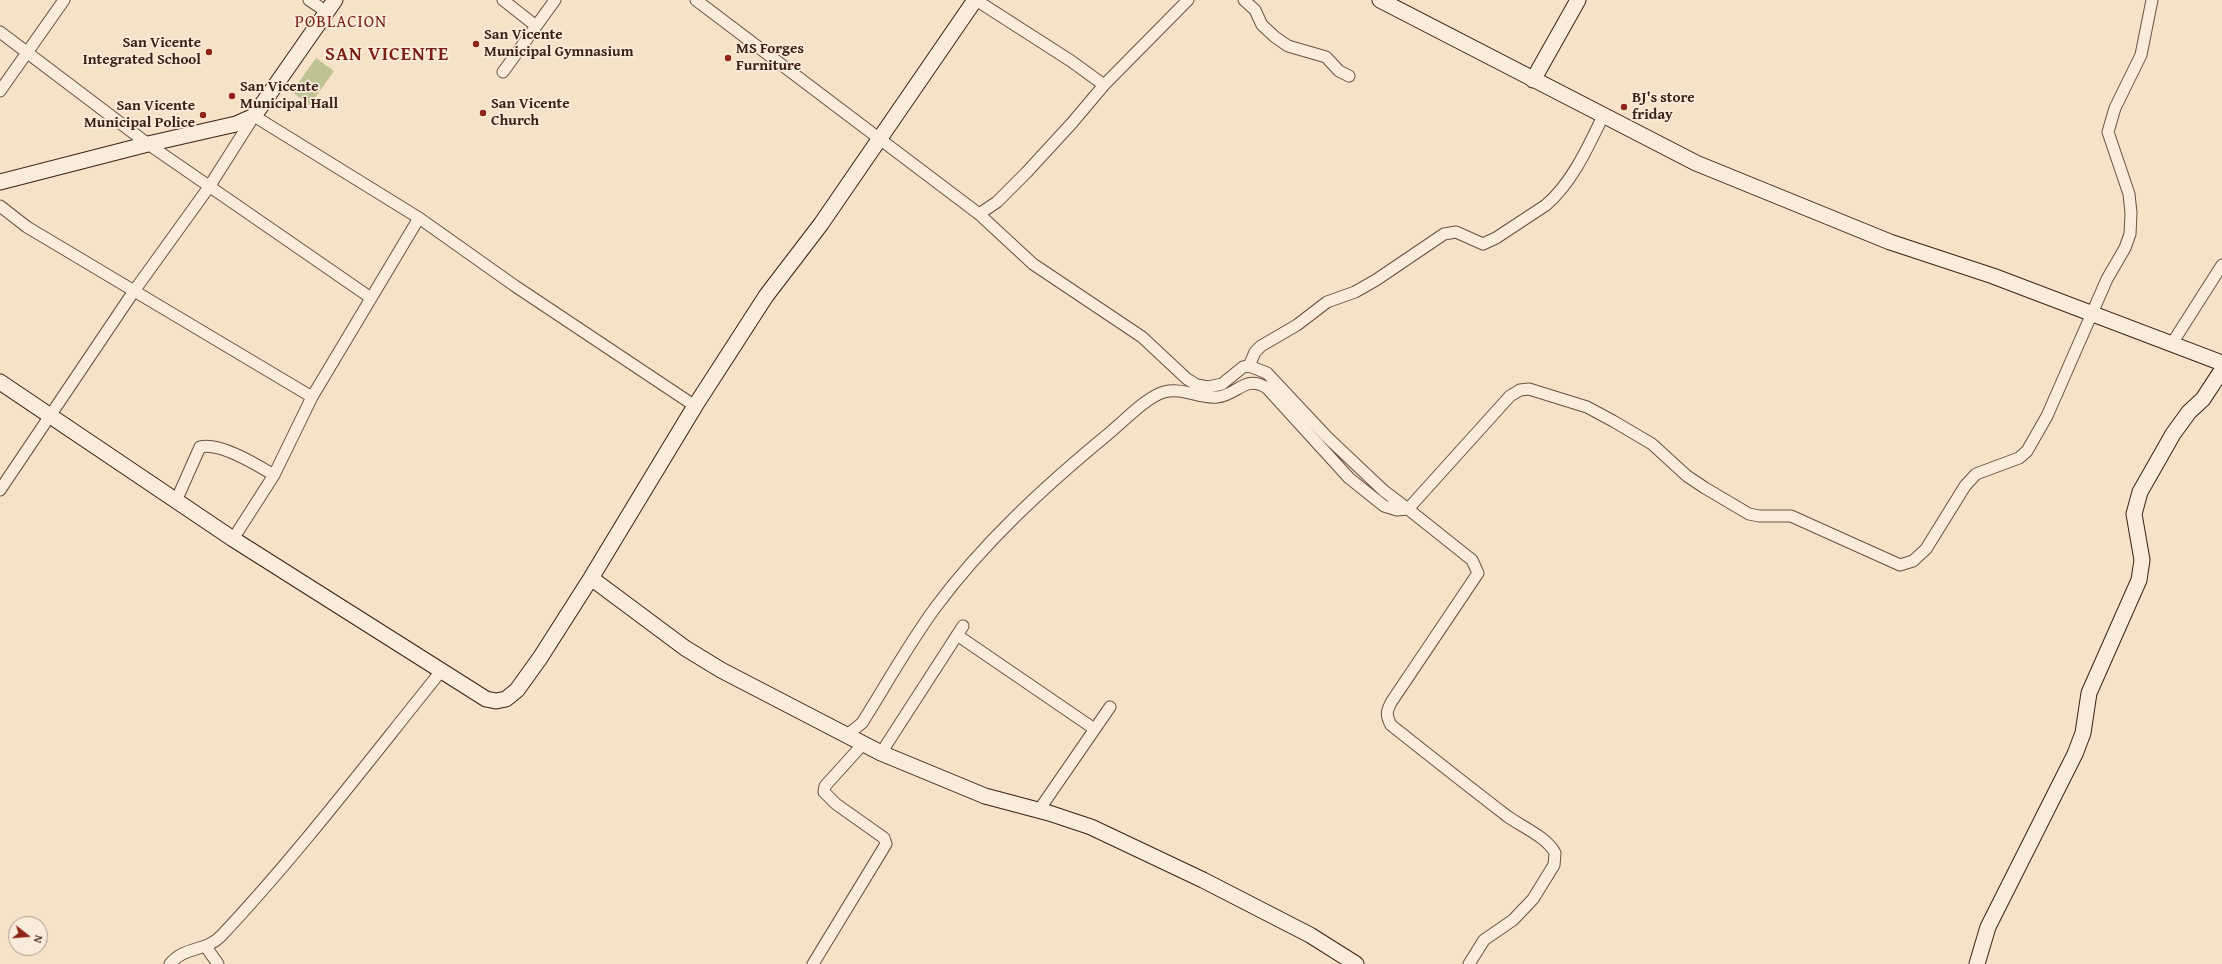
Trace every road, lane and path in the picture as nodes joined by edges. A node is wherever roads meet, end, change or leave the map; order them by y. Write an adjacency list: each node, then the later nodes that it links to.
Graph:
1 (64, 0): 15 (street)
2 (309, 0): 12 (street)
3 (503, 0): 13 (street)
4 (555, 0): 13 (street)
5 (696, 0): 23 (street)
6 (975, 0): 19 (street); 23 (street)
7 (1188, 0): 19 (street)
8 (1244, 0): 17 (street)
9 (1380, 0): 18 (street)
10 (1578, 0): 18 (street)
11 (2152, 0): 33 (street)
12 (331, 6): 21 (street)
13 (536, 26): 16 (street)
14 (0, 32): 15 (street)
15 (28, 52): 20 (street); 24 (street)
16 (502, 72)
17 (1349, 76)
18 (1533, 80): 22 (street)
19 (1104, 85): 28 (street)
20 (0, 91)
21 (254, 116): 24 (street); 26 (street); 29 (street)
22 (1603, 116): 33 (street); 36 (street)
23 (880, 138): 28 (street); 40 (street)
24 (148, 144): 25 (street); 26 (street)
25 (0, 182)
26 (209, 187): 31 (street); 32 (street)
27 (0, 206): 31 (street)
28 (979, 214): 36 (street)
29 (419, 218): 32 (street); 40 (street)
30 (2222, 265): 34 (street)
31 (134, 291): 39 (street); 41 (street)
32 (371, 298): 39 (street)
33 (2091, 314): 34 (street); 45 (street)
34 (2171, 345): 35 (street)
35 (2222, 363)
36 (1249, 366): 45 (street)
37 (2222, 370): 61 (street)
38 (0, 382): 41 (street)
39 (312, 397): 42 (street)
40 (695, 406): 47 (street)
41 (50, 416): 43 (street); 44 (street)
42 (274, 475): 44 (street); 46 (street)
43 (0, 490)
44 (176, 501): 46 (street)
45 (1408, 509): 51 (street); 60 (street)
46 (233, 539): 48 (street)
47 (591, 578): 48 (street); 51 (street)
48 (442, 670): 55 (street)
49 (1110, 707): 50 (street)
50 (1093, 728): 53 (street); 54 (street)
51 (847, 735): 52 (street)
52 (863, 744): 53 (street); 58 (street)
53 (881, 753): 54 (street)
54 (1039, 810): 59 (street)
55 (206, 947): 56 (street); 57 (street)
56 (170, 964)
57 (218, 964)
58 (813, 964)
59 (1356, 964)
60 (1469, 964)
61 (1977, 964)

